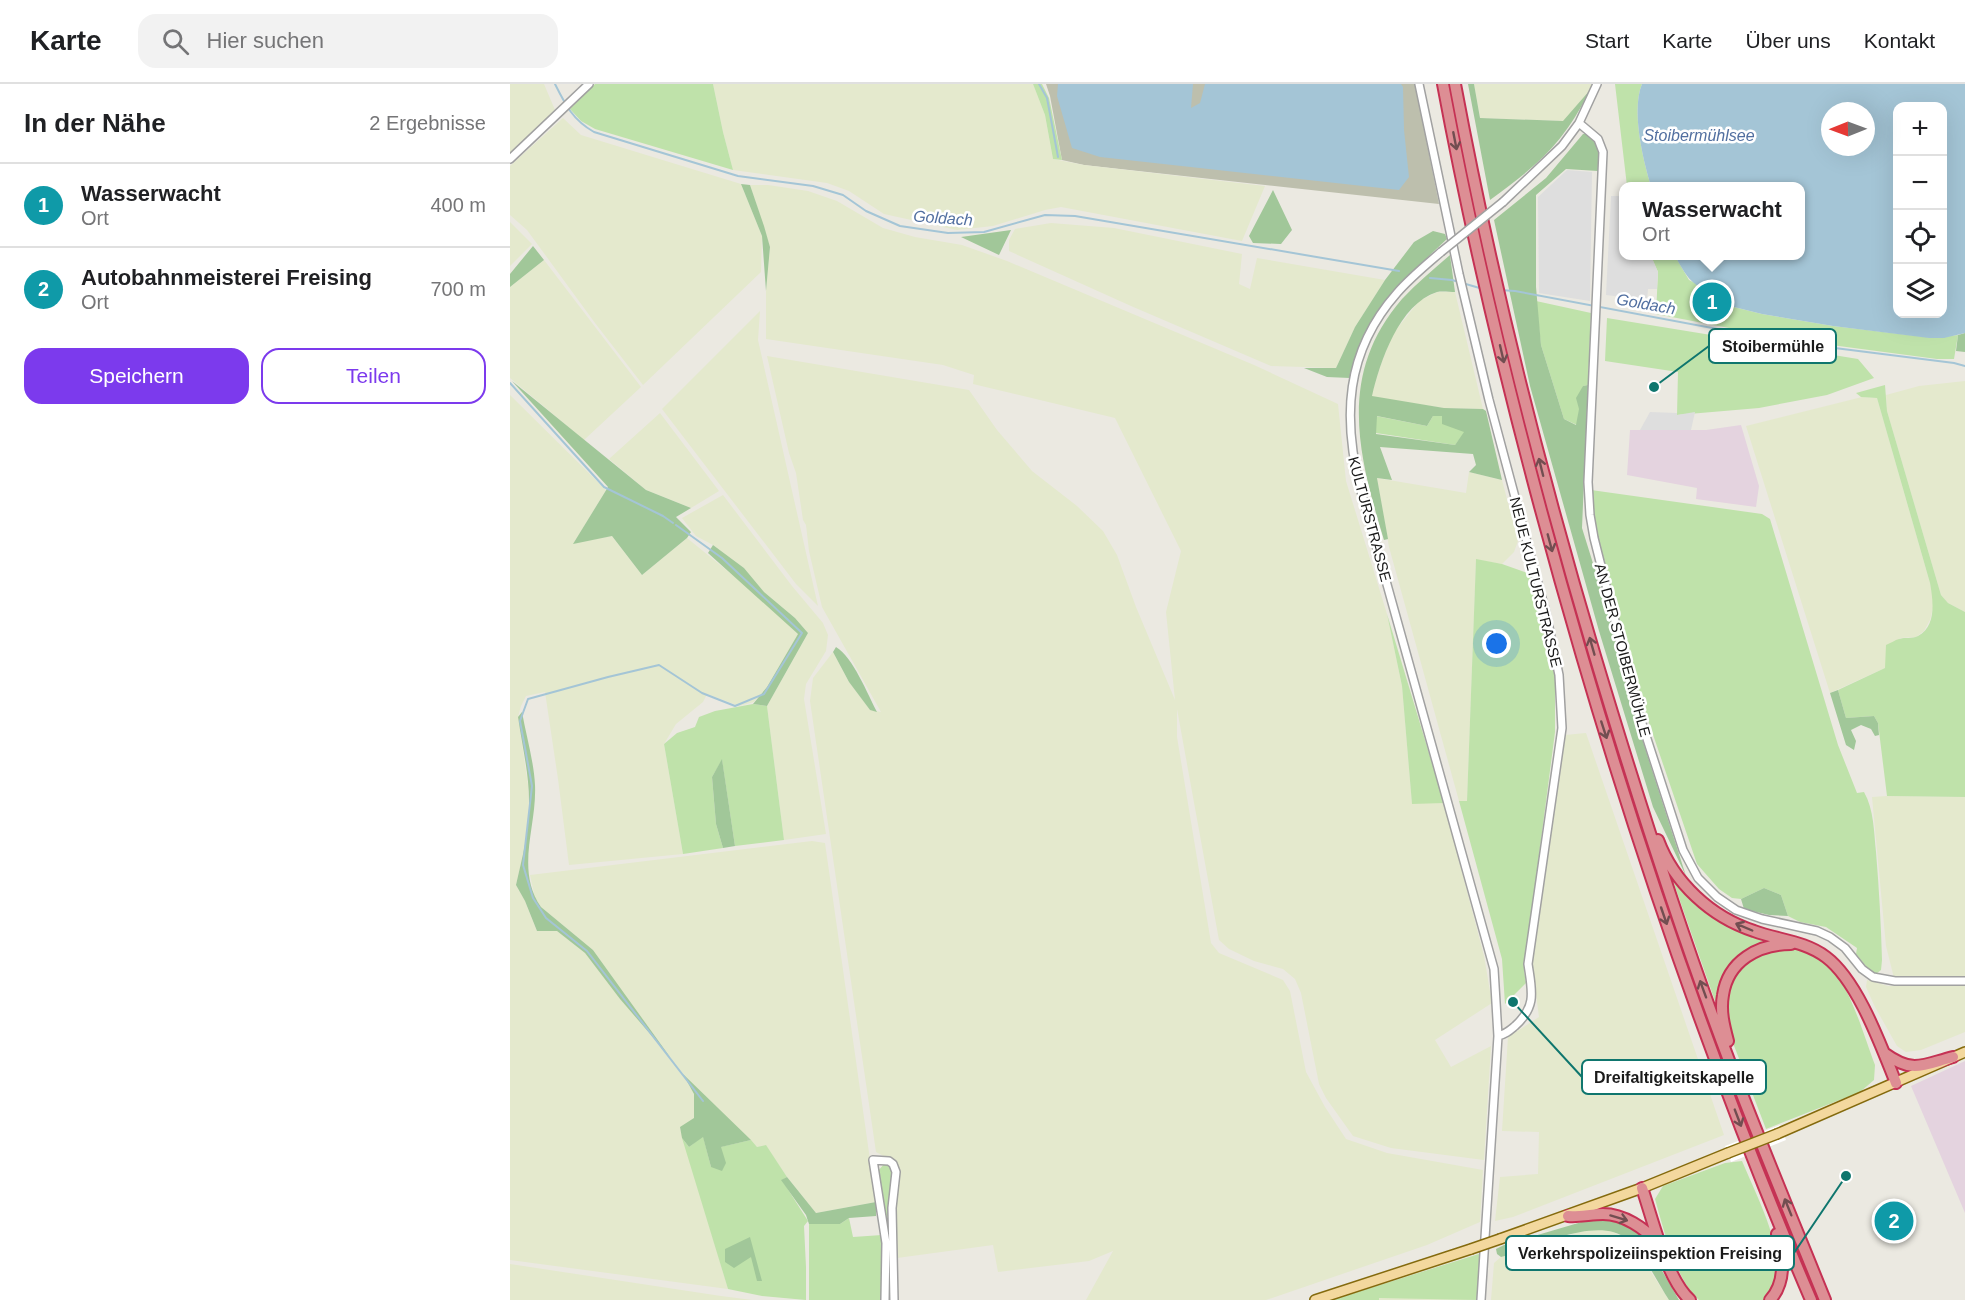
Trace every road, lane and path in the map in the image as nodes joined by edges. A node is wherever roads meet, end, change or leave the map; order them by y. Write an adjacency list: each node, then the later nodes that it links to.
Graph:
1 (589, 84): 7 (street)
2 (1419, 84): 11 (street, NEUE KULTURSTRASSE)
3 (1443, 84): 18 (highway, one-way to 18)
4 (1455, 84): 8 (highway, one-way to 4)
5 (1597, 84): 6 (street, KULTURSTRASSE)
6 (1579, 123): 10 (street, AN DER STOIBERMÜHLE); 11 (street, KULTURSTRASSE, bridge)
7 (510, 159)
8 (1640, 803): 9 (highway, one-way to 8); 15 (highway, one-way to 8)
9 (1800, 944): 13 (highway); 15 (highway)
10 (1965, 981)
11 (1498, 1036): 24 (street)
12 (1965, 1052): 14 (main road)
13 (1884, 1053): 14 (highway); 16 (highway)
14 (1953, 1057): 16 (main road)
15 (1730, 1064): 28 (highway, one-way to 15)
16 (1896, 1083): 17 (main road, bridge)
17 (1642, 1188): 19 (main road); 20 (highway)
18 (1773, 1211): 26 (highway); 27 (highway)
19 (1569, 1216): 20 (highway, one-way to 20); 23 (main road, bridge)
20 (1661, 1245): 25 (highway)
21 (885, 1300): 22 (street)
22 (894, 1300)
23 (1315, 1300)
24 (1481, 1300)
25 (1690, 1300)
26 (1770, 1300)
27 (1811, 1300)
28 (1825, 1300)

